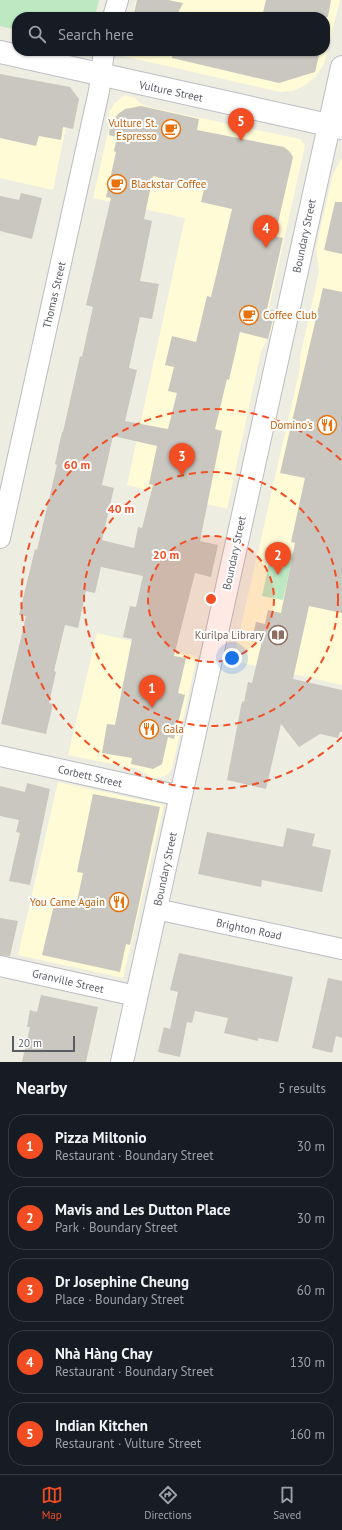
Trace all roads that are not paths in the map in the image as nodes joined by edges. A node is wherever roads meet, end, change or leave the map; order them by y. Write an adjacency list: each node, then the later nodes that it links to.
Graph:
1 (118, 0): 2 (street)
2 (114, 12)
3 (0, 52): 4 (street, Vulture Street)
4 (12, 55)
5 (18, 56): 8 (street, Vulture Street)
6 (103, 56): 8 (street, Thomas Street)
7 (342, 67): 9 (street, Boundary Street)
8 (101, 75): 9 (street, Vulture Street); 10 (street, Thomas Street)
9 (335, 126): 12 (street, Boundary Street)
10 (0, 538)
11 (0, 756): 12 (street, Corbett Street)
12 (181, 796): 13 (street, Boundary Street)
13 (156, 909): 14 (street, Brighton Road); 16 (street, Boundary Street)
14 (342, 949)
15 (0, 966): 16 (street, Granville Street)
16 (136, 996): 17 (street, Boundary Street)
17 (122, 1062)

